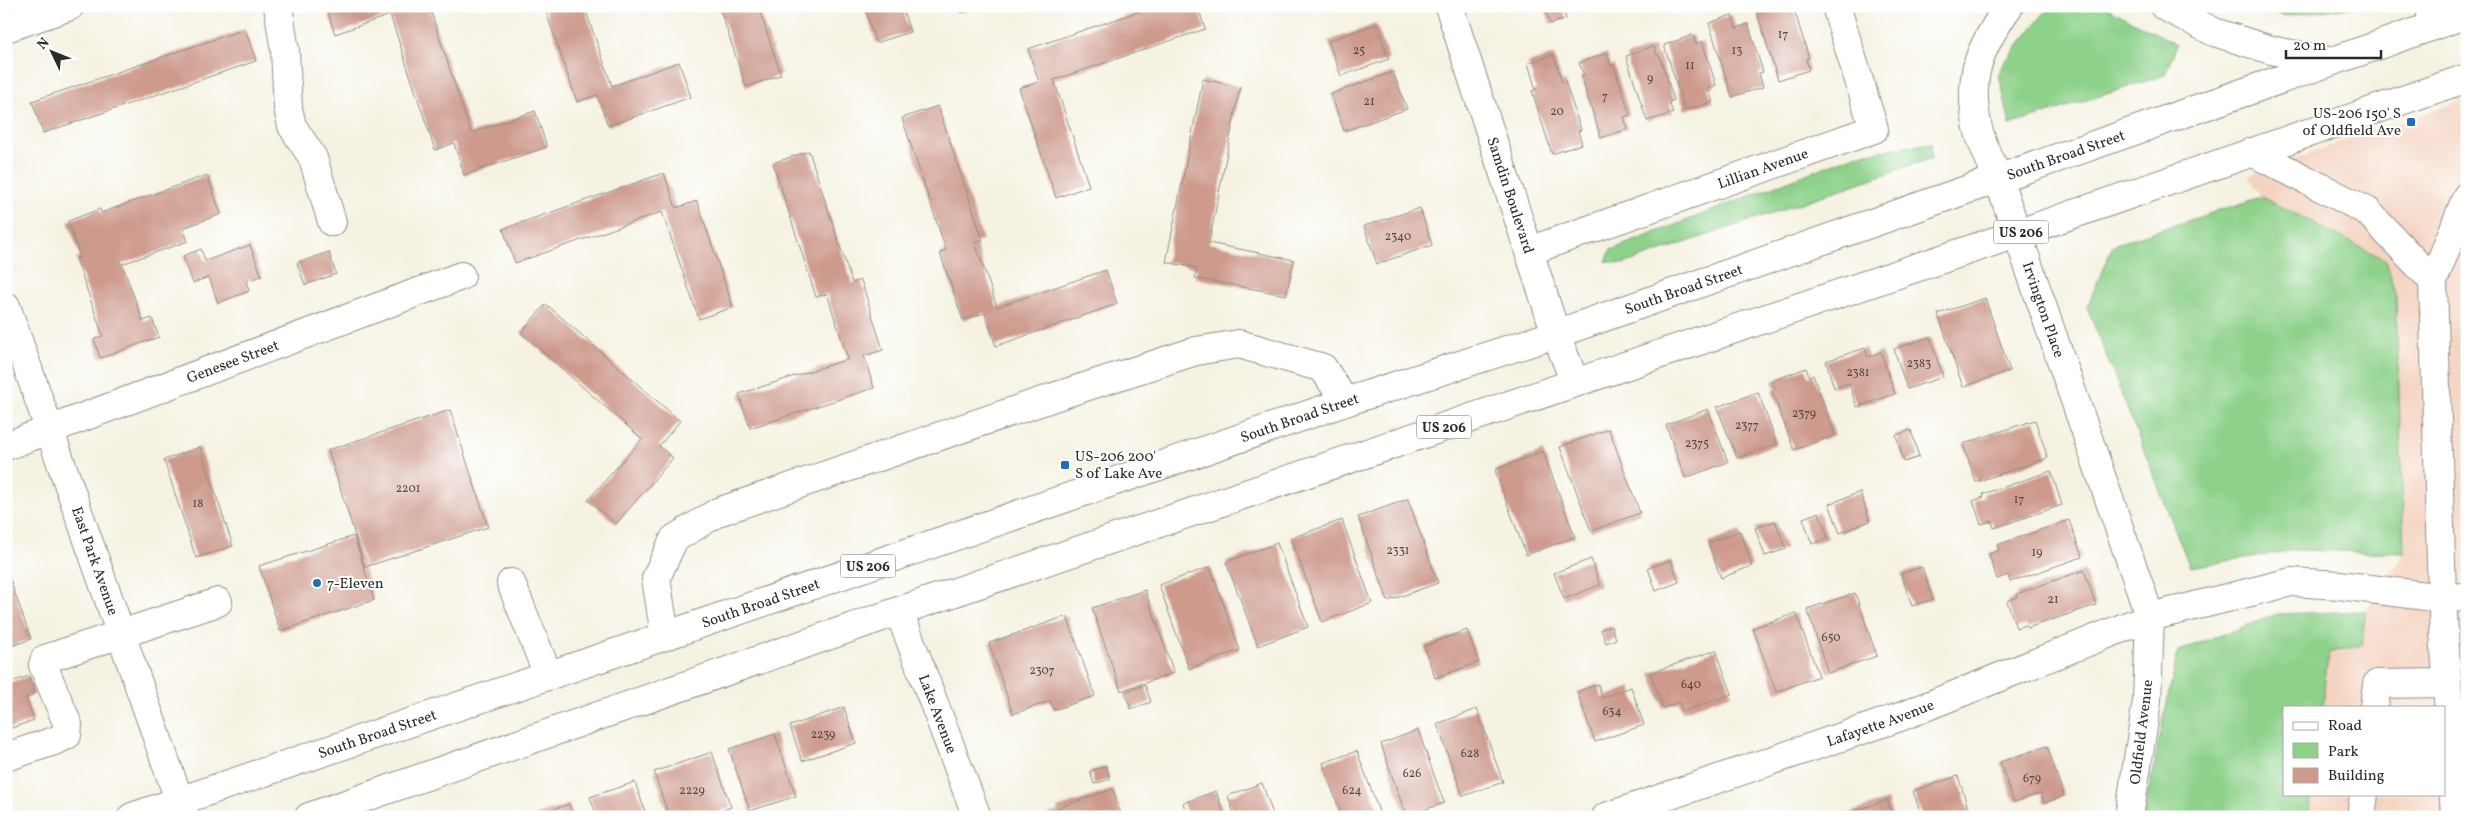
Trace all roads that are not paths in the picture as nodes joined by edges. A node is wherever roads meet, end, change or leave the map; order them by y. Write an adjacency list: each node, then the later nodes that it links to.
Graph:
1 (70, 6): 9 (main road)
2 (278, 6): 15 (main road)
3 (1449, 6): 17 (main road, Samdin Boulevard)
4 (1836, 6): 17 (main road, Lillian Avenue)
5 (2010, 6): 13 (main road, Irvington Place)
6 (2164, 6): 10 (main road)
7 (2467, 14): 8 (main road, South Broad Street / US 206)
8 (2430, 17): 10 (main road, South Broad Street / US 206)
9 (6, 28)
10 (2329, 62): 13 (main road, South Broad Street / US 206)
11 (2467, 78): 12 (main road, US 206)
12 (2252, 152): 16 (main road, US 206); 19 (main road)
13 (1998, 178): 16 (main road, Irvington Place); 21 (main road, South Broad Street / US 206)
14 (2467, 196): 19 (main road)
15 (332, 222)
16 (2016, 234): 22 (main road, US 206); 30 (main road, Irvington Place)
17 (1529, 251): 21 (main road, Samdin Boulevard)
18 (461, 276): 24 (main road, Genesee Street)
19 (2433, 281): 27 (main road)
20 (6, 306): 24 (main road, East Park Avenue)
21 (1556, 334): 22 (main road, Samdin Boulevard); 23 (main road, South Broad Street / US 206)
22 (1575, 383): 29 (main road, US 206)
23 (1345, 402): 32 (main road, South Broad Street / US 206); 32 (main road)
24 (50, 431): 25 (main road, Genesee Street); 31 (main road, East Park Avenue)
25 (6, 446)
26 (510, 583): 33 (main road)
27 (2454, 598): 30 (main road, Lafayette Avenue); 34 (main road)
28 (218, 602): 31 (main road)
29 (899, 611): 40 (main road, US 206); 41 (main road, Lake Avenue)
30 (2150, 617): 42 (main road, Lafayette Avenue); 43 (main road, Oldfield Avenue)
31 (120, 632): 36 (main road); 38 (main road, East Park Avenue)
32 (665, 636): 33 (main road, South Broad Street / US 206)
33 (548, 675): 38 (main road, South Broad Street / US 206)
34 (2447, 683): 35 (main road); 45 (main road)
35 (2374, 706)
36 (6, 757)
37 (2364, 796): 44 (main road)
38 (182, 809): 39 (main road, South Broad Street / US 206)
39 (132, 817)
40 (309, 817)
41 (977, 817)
42 (1606, 817)
43 (2129, 817)
44 (2361, 817)
45 (2454, 817)

